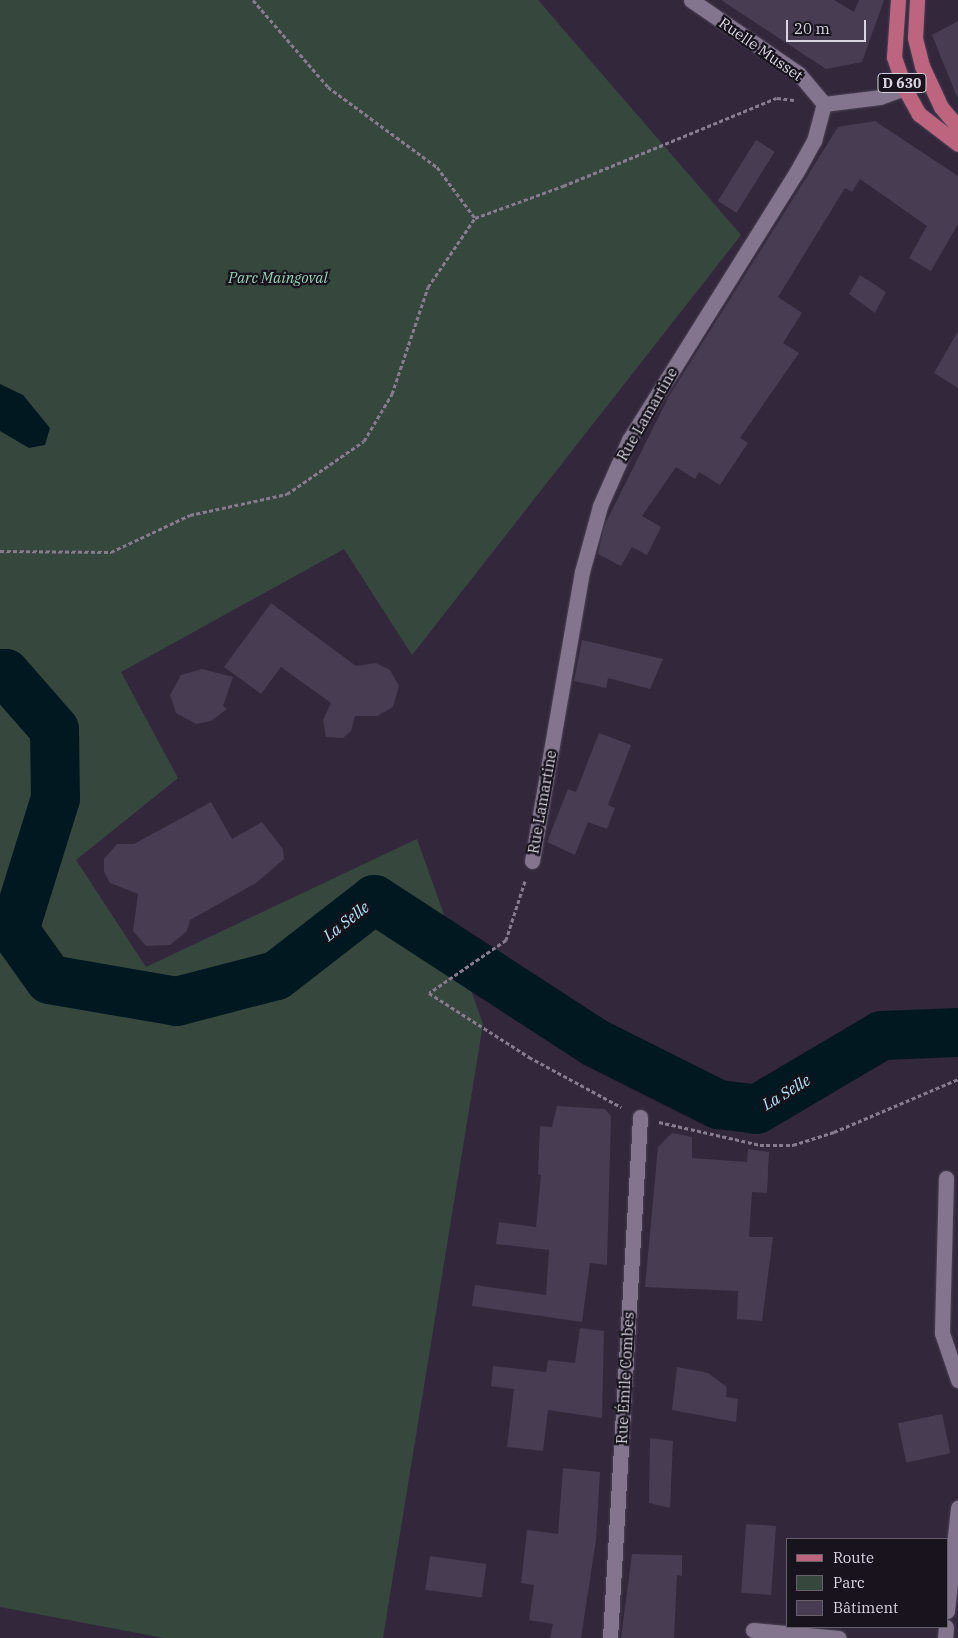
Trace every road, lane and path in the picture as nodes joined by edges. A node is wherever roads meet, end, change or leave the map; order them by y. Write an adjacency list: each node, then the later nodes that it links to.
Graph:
1 (253, 0): 10 (path)
2 (691, 0): 7 (street, Ruelle Musset)
3 (898, 0): 6 (main road, D 630)
4 (917, 0): 5 (main road, D 630)
5 (927, 80): 6 (street); 8 (main road, D 630)
6 (905, 89): 7 (street); 9 (main road, D 630)
7 (824, 104): 10 (path); 12 (street, Rue Lamartine)
8 (958, 127)
9 (958, 144)
10 (475, 218): 11 (path)
11 (0, 551)
12 (532, 861): 14 (path)
13 (958, 1079): 14 (path)
14 (640, 1117): 20 (street, Rue Émile Combes)
15 (946, 1178): 16 (street)
16 (958, 1380)
17 (958, 1508): 18 (street)
18 (948, 1602)
19 (753, 1630): 21 (street)
20 (610, 1638)
21 (838, 1638)

